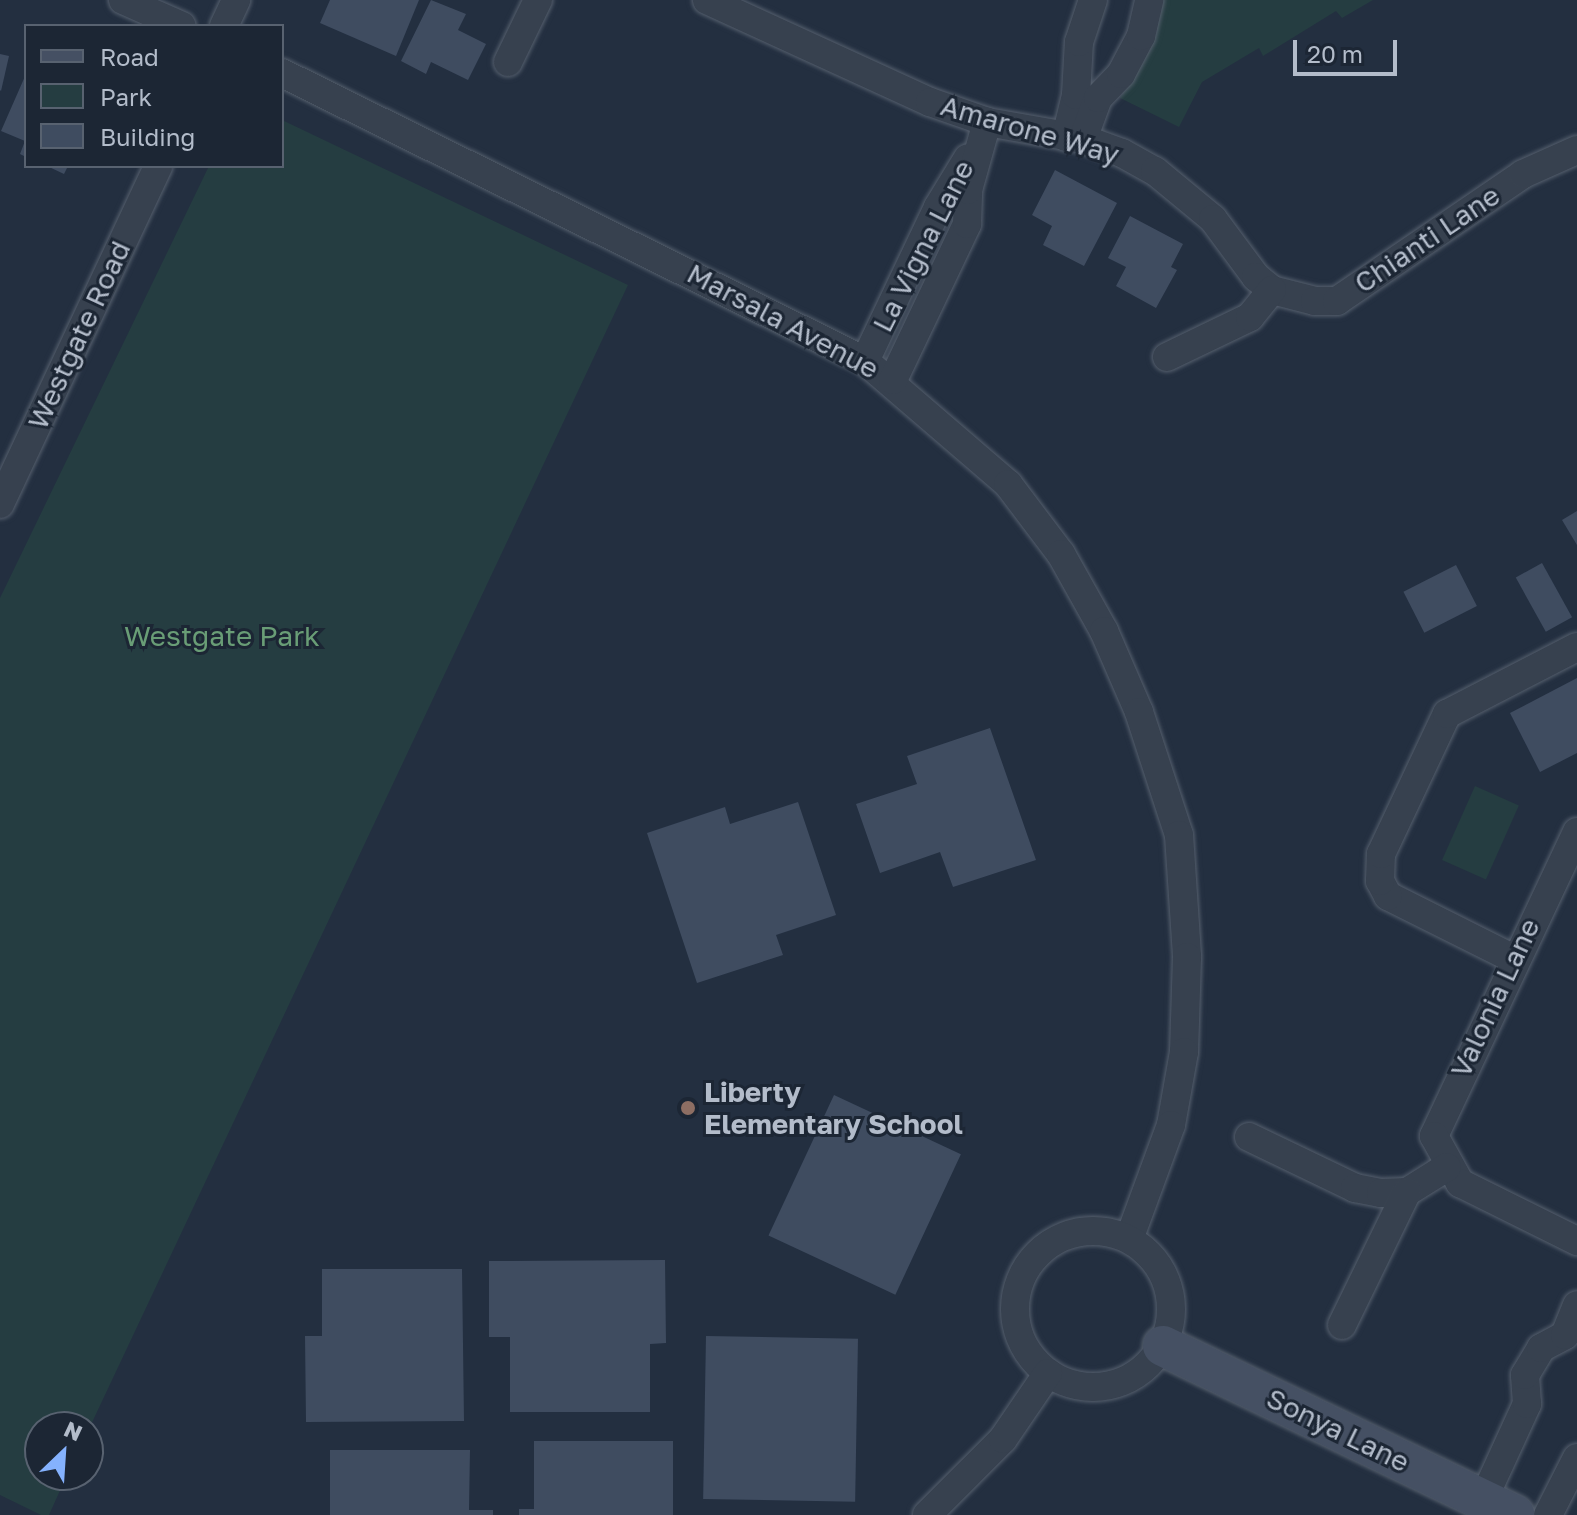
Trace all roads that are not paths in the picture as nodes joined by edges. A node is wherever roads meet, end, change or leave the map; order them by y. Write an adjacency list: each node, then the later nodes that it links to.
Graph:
1 (123, 0): 7 (street)
2 (236, 0): 8 (street)
3 (538, 0): 9 (street)
4 (707, 0): 11 (street, Amarone Way)
5 (1093, 0): 12 (street)
6 (1149, 0): 12 (street)
7 (177, 24)
8 (225, 24)
9 (508, 62)
10 (284, 74): 17 (street, Marsala Avenue)
11 (987, 122): 12 (street, Amarone Way); 17 (street, La Vigna Lane); 18 (street, La Vigna Lane)
12 (1075, 138): 15 (street, Amarone Way)
13 (1577, 150): 15 (street, Chianti Lane)
14 (157, 168): 19 (street, Westgate Road)
15 (1272, 290): 16 (street)
16 (1167, 357)
17 (865, 361): 18 (street, Marsala Avenue)
18 (893, 380): 26 (street, Marsala Avenue)
19 (0, 504)
20 (1577, 647): 22 (street)
21 (1577, 832): 22 (street, Valonia Lane)
22 (1514, 959): 24 (street, Valonia Lane)
23 (1249, 1137): 25 (street)
24 (1447, 1167): 25 (street); 27 (street)
25 (1407, 1192): 29 (street)
26 (1129, 1239): 31 (street); 32 (street)
27 (1577, 1241)
28 (1577, 1305): 30 (street)
29 (1342, 1325)
30 (1571, 1338): 34 (street)
31 (1163, 1346): 32 (street); 34 (street, Sonya Lane)
32 (1048, 1373): 35 (street)
33 (1577, 1458): 36 (street)
34 (1498, 1508)
35 (927, 1515)
36 (1548, 1515)

